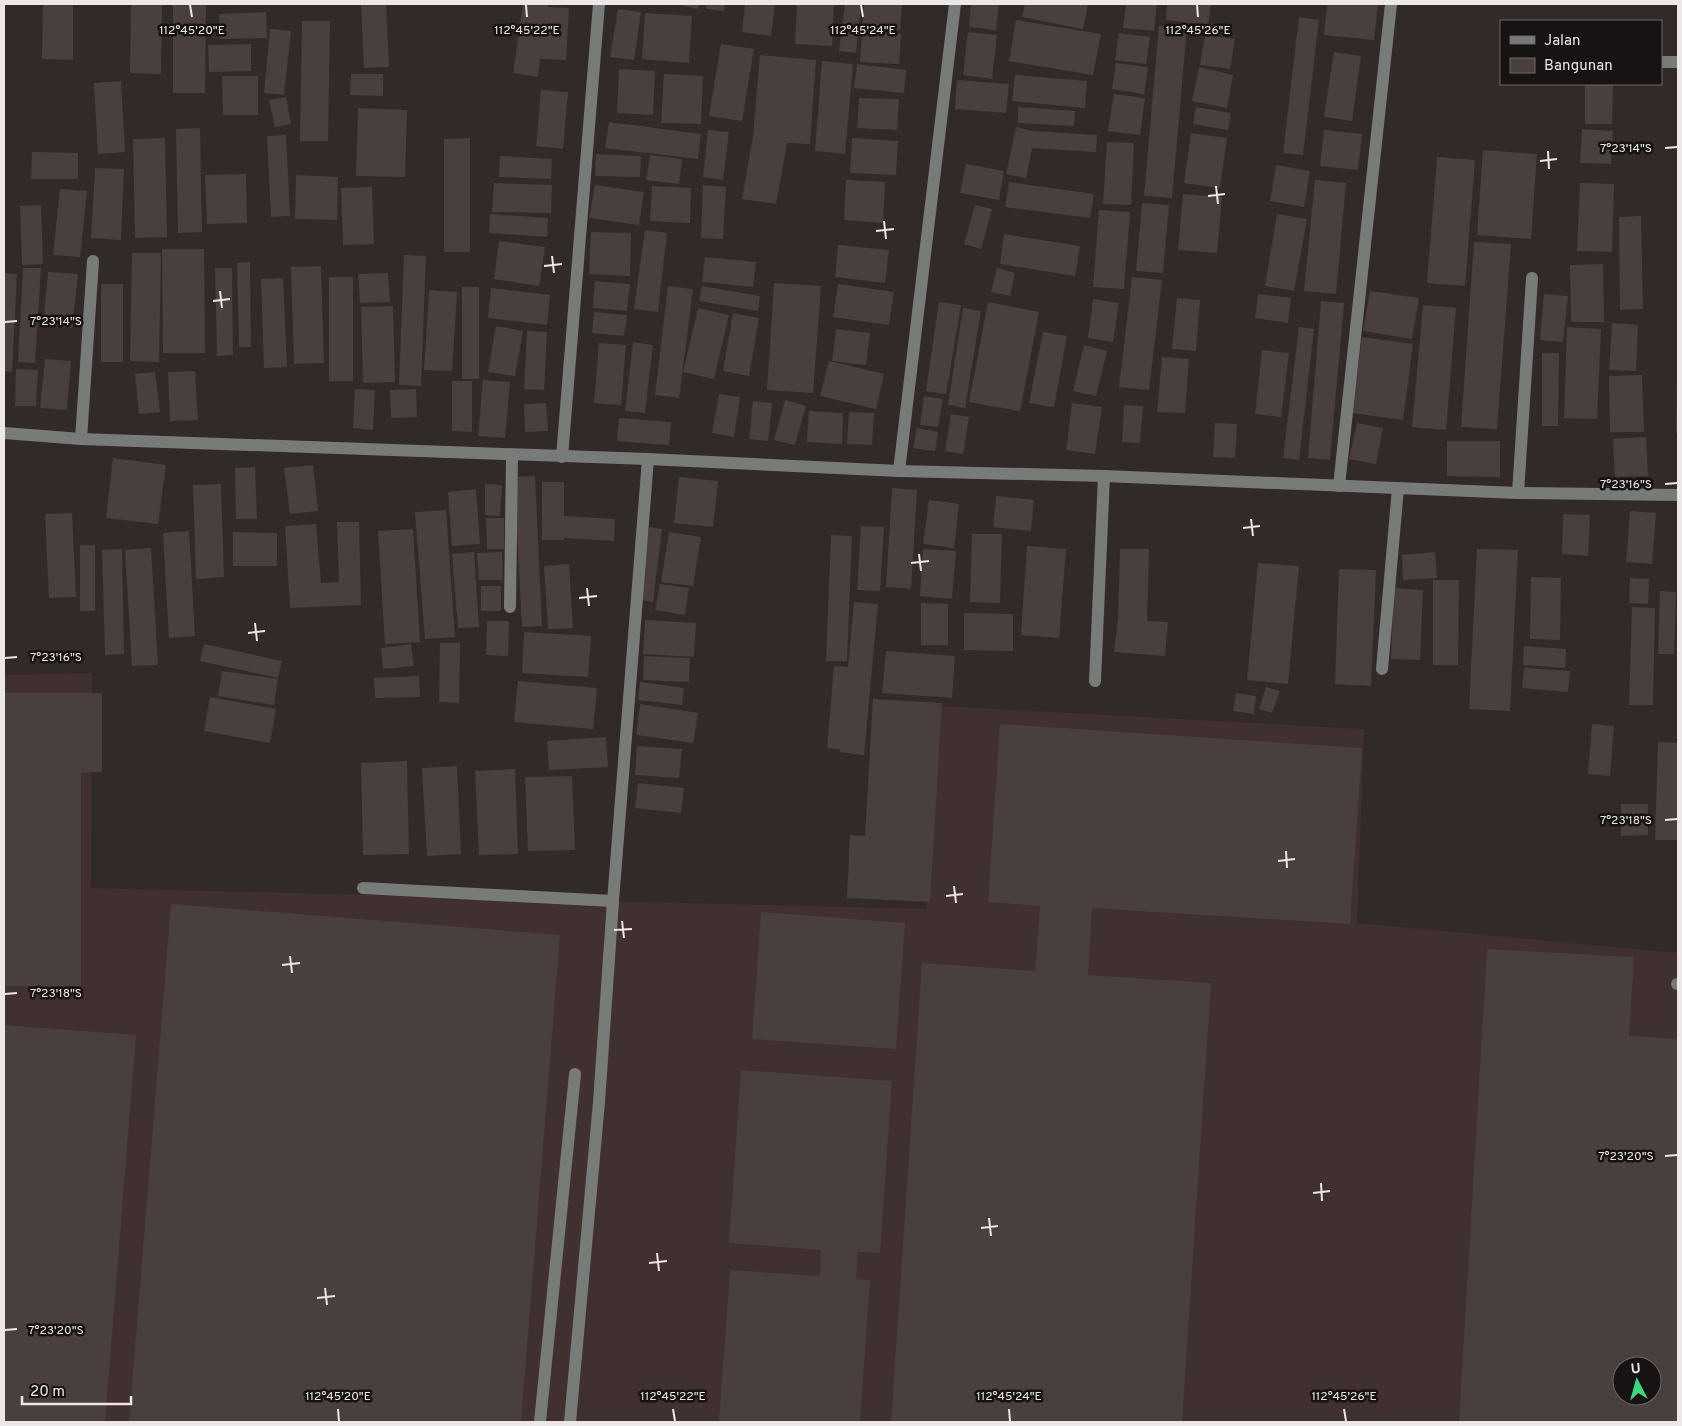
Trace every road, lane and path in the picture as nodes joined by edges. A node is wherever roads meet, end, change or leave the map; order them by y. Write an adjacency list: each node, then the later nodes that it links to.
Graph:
1 (599, 4): 11 (street)
2 (955, 4): 13 (street)
3 (1391, 4): 15 (street)
4 (1662, 62): 5 (street)
5 (1678, 62)
6 (93, 261): 9 (street)
7 (1532, 278): 17 (street)
8 (4, 433): 9 (street)
9 (81, 439): 10 (street)
10 (512, 455): 11 (street); 19 (street)
11 (562, 457): 12 (street)
12 (648, 459): 13 (street); 23 (street)
13 (899, 471): 14 (street)
14 (1104, 476): 15 (street); 21 (street)
15 (1340, 486): 16 (street)
16 (1398, 488): 17 (street); 20 (street)
17 (1518, 493): 18 (street)
18 (1678, 495)
19 (510, 607)
20 (1382, 669)
21 (1096, 681)
22 (363, 888): 23 (street)
23 (613, 901): 26 (street)
24 (575, 1074): 25 (street)
25 (540, 1422)
26 (570, 1422)

